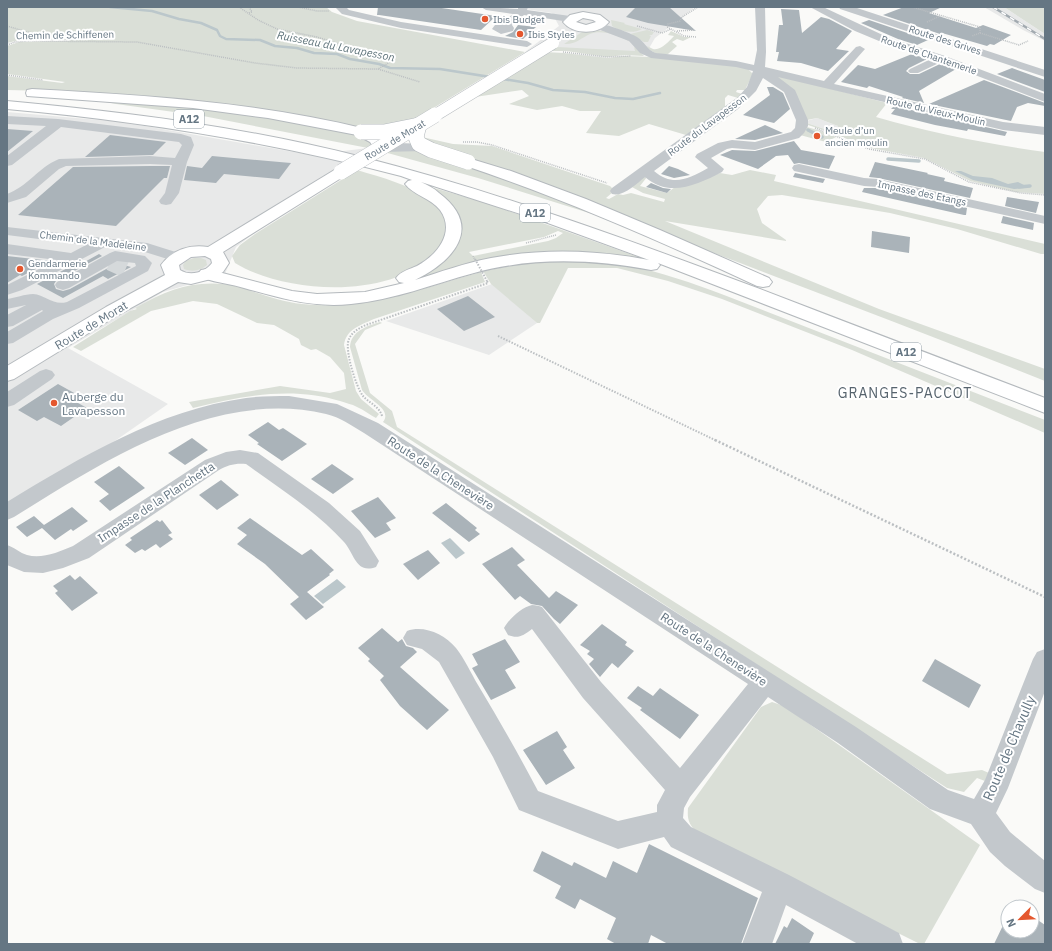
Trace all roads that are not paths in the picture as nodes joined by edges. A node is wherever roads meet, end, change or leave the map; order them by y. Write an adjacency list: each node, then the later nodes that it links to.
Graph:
1 (486, 7): 6 (street)
2 (760, 7): 15 (street, Route du Lavapesson)
3 (815, 7): 7 (street, Route de Chantemerle)
4 (844, 7): 17 (street, Route des Grives)
5 (336, 9): 12 (street)
6 (522, 10): 10 (street); 11 (street)
7 (827, 13): 9 (street); 14 (street, Route de Chantemerle)
8 (602, 16): 10 (main road, Route de Morat); 10 (main road); 15 (street, Route du Vieux-Moulin)
9 (812, 20)
10 (574, 23): 25 (main road, Route de Morat, bridge)
11 (505, 26)
12 (527, 44)
13 (860, 49): 18 (street)
14 (941, 58): 16 (street); 21 (street, Route de Chantemerle)
15 (760, 70): 18 (street, Route du Vieux-Moulin); 34 (street, Route du Lavapesson); 34 (street, Route du Lavapesson)
16 (914, 71)
17 (1045, 74)
18 (827, 85): 26 (street, Route du Vieux-Moulin)
19 (22, 93): 27 (main road)
20 (7, 98): 51 (main road, A12)
21 (1045, 98)
22 (7, 105): 28 (main road, A12)
23 (7, 120): 24 (street)
24 (58, 123): 31 (street); 32 (street)
25 (419, 125): 27 (main road, bridge); 29 (main road, bridge); 30 (main road, Route de Morat, bridge)
26 (1045, 131)
27 (361, 132): 30 (main road, bridge)
28 (296, 146): 44 (main road); 52 (main road, A12)
29 (424, 147): 30 (street, bridge); 51 (main road, bridge)
30 (381, 148): 44 (main road, Route de Morat, bridge)
31 (7, 162)
32 (180, 162): 36 (street); 37 (street)
33 (799, 168): 38 (street, Impasse des Etangs)
34 (645, 170): 35 (street, Route du Lavapesson)
35 (617, 191)
36 (7, 199)
37 (166, 201)
38 (1045, 220)
39 (7, 230): 40 (street, Chemin de la Madeleine)
40 (104, 242): 42 (street); 43 (street, Chemin de la Madeleine)
41 (7, 249): 42 (street)
42 (80, 255): 49 (street); 50 (street)
43 (178, 257): 44 (main road, Route de Morat); 47 (main road)
44 (216, 258): 46 (main road, Route de Morat)
45 (87, 271): 48 (street); 48 (street); 49 (street)
46 (207, 274): 47 (main road, Route de Morat); 52 (main road)
47 (175, 276): 59 (main road, Route de Morat)
48 (112, 284): 53 (street)
49 (63, 285): 53 (street)
50 (7, 290)
51 (790, 295): 61 (main road, A12)
52 (768, 299): 63 (main road, A12)
53 (83, 300): 56 (street)
54 (42, 303): 55 (street); 56 (street); 57 (street)
55 (7, 304)
56 (64, 308): 58 (street)
57 (7, 322)
58 (7, 339)
59 (7, 375)
60 (46, 375): 62 (street)
61 (1045, 392)
62 (7, 401)
63 (1045, 406)
64 (7, 512): 70 (street, Route de la Chenevière)
65 (7, 553): 66 (street, Impasse de la Planchetta)
66 (368, 562)
67 (516, 628): 71 (street)
68 (415, 638): 73 (street)
69 (1045, 659): 72 (street, Route de Chavully)
70 (765, 682): 71 (street); 72 (street, Route de la Chenevière)
71 (681, 788): 73 (street)
72 (980, 814): 74 (street)
73 (669, 822): 75 (street)
74 (1045, 879)
75 (779, 885): 76 (street); 77 (street)
76 (757, 944)
77 (888, 944)

